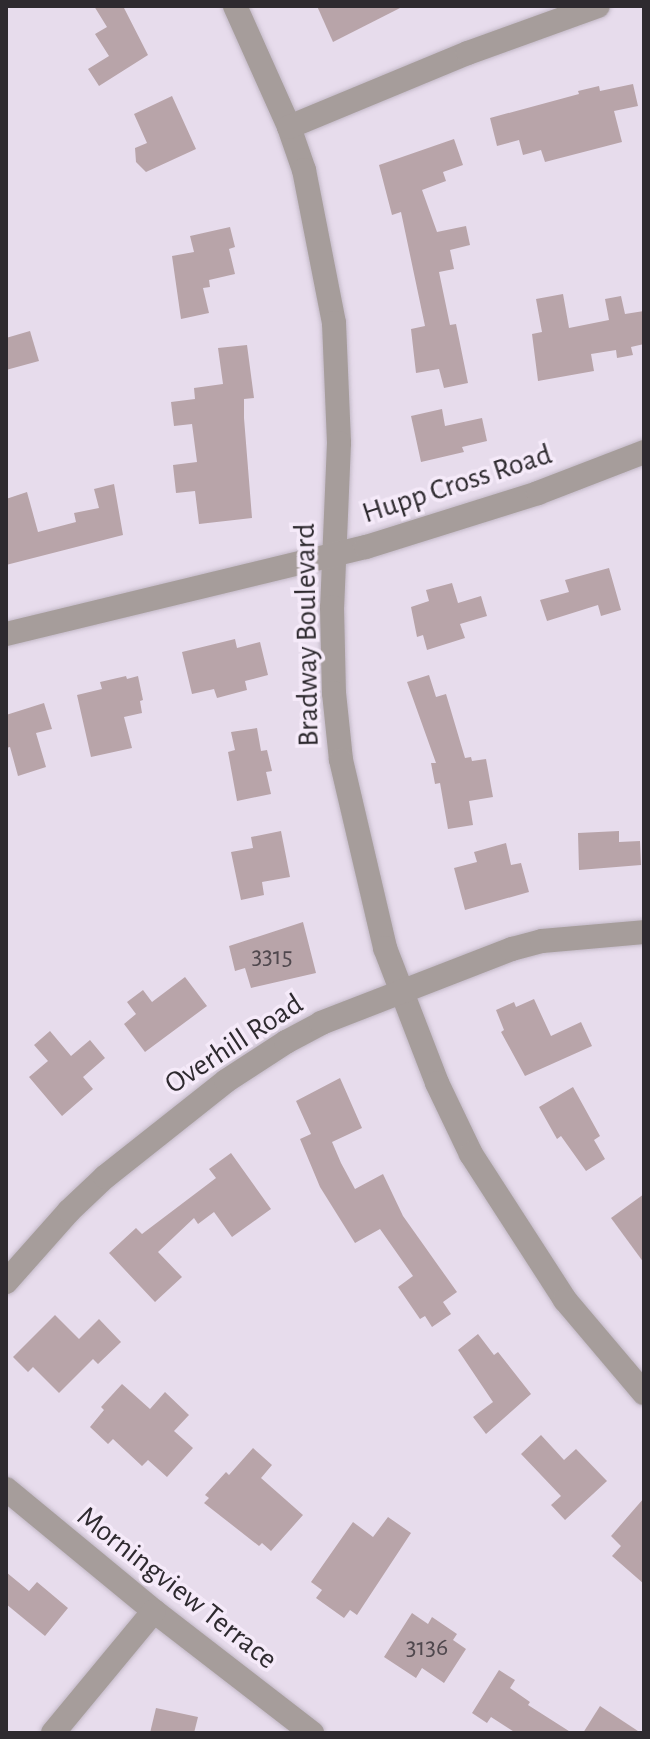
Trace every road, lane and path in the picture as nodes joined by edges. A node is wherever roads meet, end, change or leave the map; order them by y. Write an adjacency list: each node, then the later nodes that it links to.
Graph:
1 (235, 6): 3 (street, Bradway Boulevard)
2 (589, 7): 3 (street)
3 (289, 127): 5 (street, Bradway Boulevard)
4 (644, 452): 5 (street, Hupp Cross Road)
5 (335, 555): 6 (street, Hupp Cross Road); 8 (street, Bradway Boulevard)
6 (6, 634)
7 (644, 932): 8 (street, Overhill Road)
8 (400, 992): 9 (street, Overhill Road); 10 (street, Bradway Boulevard)
9 (6, 1282)
10 (644, 1393)
11 (6, 1489): 12 (street, Morningview Terrace)
12 (154, 1611): 13 (street); 14 (street, Morningview Terrace)
13 (53, 1733)
14 (312, 1733)

